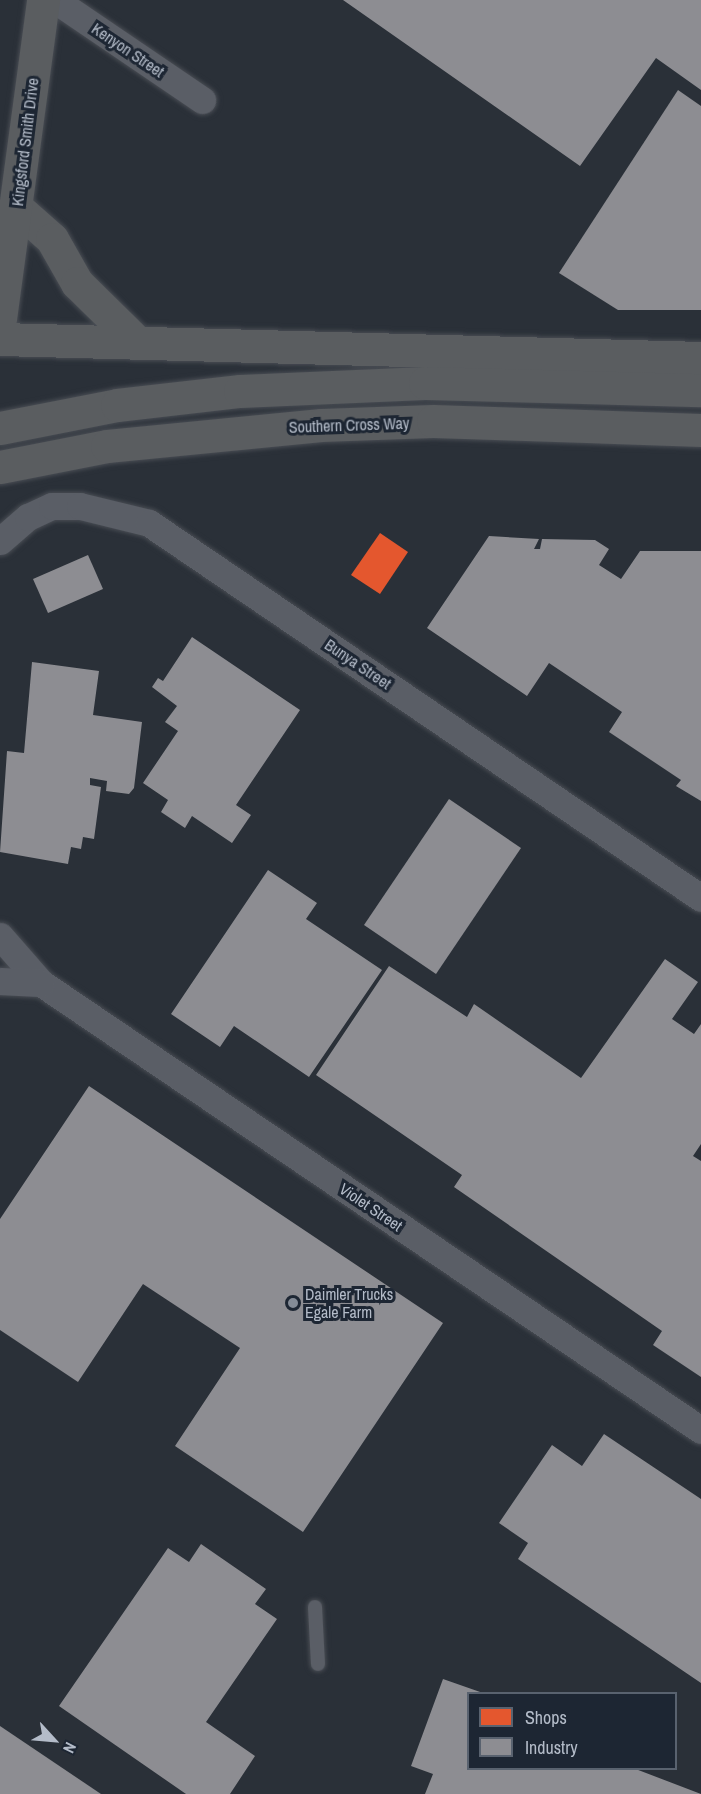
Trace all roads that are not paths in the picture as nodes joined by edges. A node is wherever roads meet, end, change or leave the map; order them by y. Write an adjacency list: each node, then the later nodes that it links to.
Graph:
1 (43, 0): 4 (highway, Kingsford Smith Drive)
2 (55, 0): 3 (street, Kenyon Street)
3 (202, 100)
4 (16, 207): 5 (highway, Kingsford Smith Drive); 7 (highway)
5 (0, 319)
6 (0, 339): 7 (highway)
7 (136, 341): 8 (highway)
8 (701, 358)
9 (701, 390): 10 (highway)
10 (0, 428)
11 (701, 430): 12 (highway, Southern Cross Way)
12 (0, 467)
13 (0, 541): 14 (street, Bunya Street)
14 (701, 898)
15 (0, 936): 17 (street, Violet Street)
16 (0, 981): 17 (street)
17 (41, 983): 18 (street, Violet Street)
18 (701, 1430)
19 (315, 1607): 20 (lane)
20 (318, 1664)

